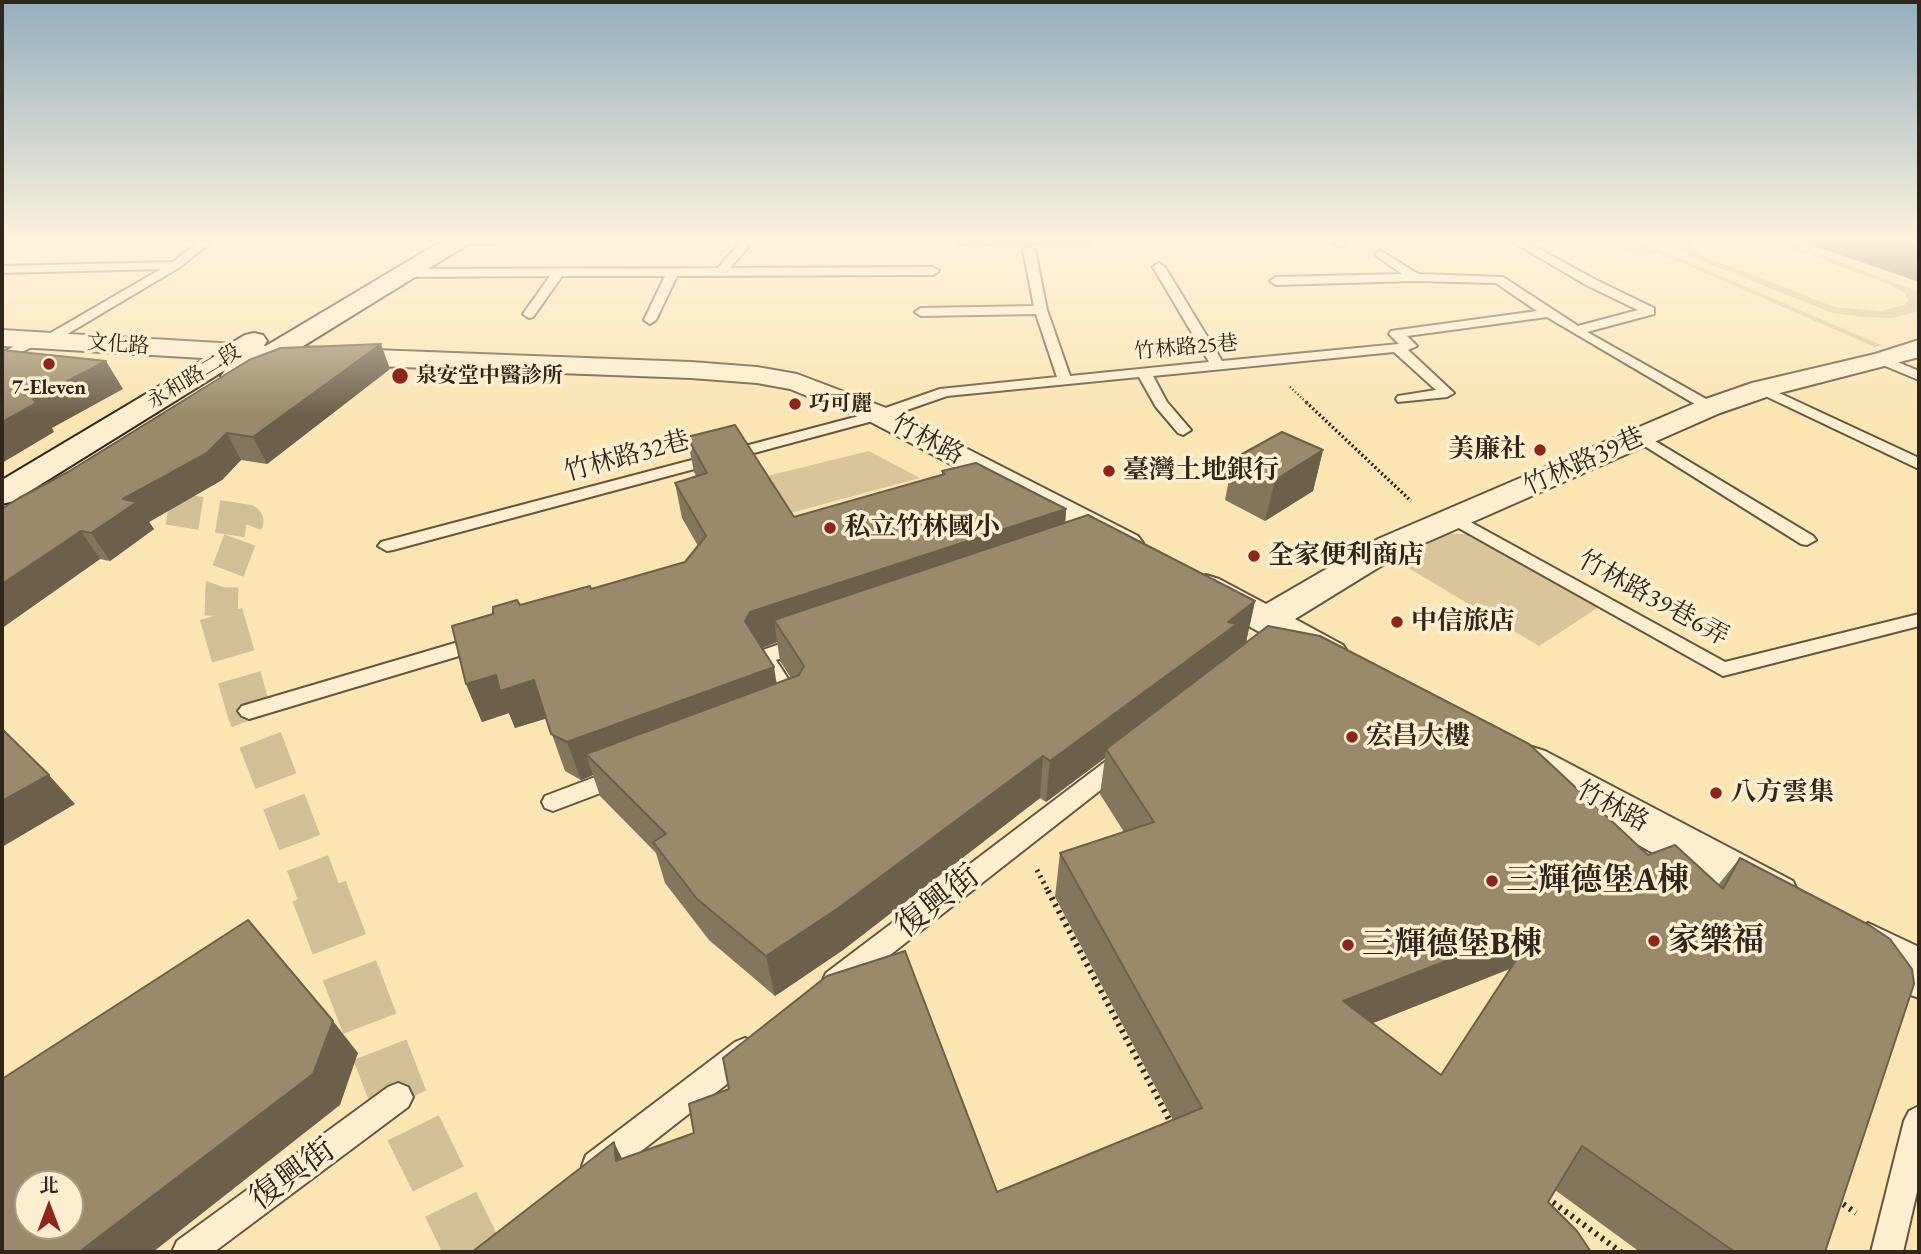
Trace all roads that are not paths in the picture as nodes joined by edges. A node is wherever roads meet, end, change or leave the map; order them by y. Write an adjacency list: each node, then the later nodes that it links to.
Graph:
1 (114, 300): 17 (lane)
2 (324, 300): 20 (street, 永和路二段)
3 (359, 300): 21 (street, 永和路二段)
4 (539, 300): 13 (lane)
5 (660, 300): 14 (lane)
6 (1039, 300): 10 (lane)
7 (1178, 300): 24 (lane)
8 (1529, 300): 12 (lane)
9 (1626, 300): 15 (lane)
10 (1041, 310): 11 (lane); 27 (lane)
11 (920, 312)
12 (1550, 313): 15 (lane); 18 (lane)
13 (529, 314)
14 (650, 320)
15 (1576, 331): 30 (lane)
16 (2, 338): 17 (street, 文化路)
17 (41, 340): 20 (street, 文化路); 22 (lane)
18 (1396, 348): 24 (lane, 竹林路25巷); 29 (lane)
19 (1919, 348): 23 (street, 竹林路39巷)
20 (234, 352): 21 (street, 竹林路); 35 (street, 永和路二段)
21 (270, 354): 31 (street, 竹林路); 36 (street, 永和路二段)
22 (2, 358)
23 (1883, 360): 26 (lane); 28 (street, 竹林路39巷)
24 (1218, 366): 25 (lane, 竹林路25巷)
25 (1144, 373): 27 (lane, 竹林路25巷); 32 (lane)
26 (1919, 376)
27 (1065, 381): 31 (lane, 竹林路25巷)
28 (1762, 389): 30 (street, 竹林路39巷); 34 (lane)
29 (1403, 399)
30 (1710, 407): 33 (street, 竹林路39巷)
31 (880, 415): 39 (lane, 竹林路32巷); 41 (street, 竹林路)
32 (1183, 430)
33 (1640, 437): 37 (street, 竹林路39巷); 38 (lane)
34 (1919, 464)
35 (2, 494)
36 (2, 522)
37 (1446, 522): 40 (lane, 竹林路39巷6弄); 41 (street, 竹林路39巷)
38 (1807, 540)
39 (387, 546)
40 (1919, 620)
41 (1265, 635): 44 (street, 竹林路)
42 (500, 637): 45 (lane)
43 (816, 639): 46 (lane)
44 (1363, 672)
45 (249, 711)
46 (784, 714)
47 (1146, 743): 54 (lane, 復興街)
48 (1496, 744): 51 (street, 竹林路)
49 (642, 768): 50 (lane)
50 (553, 802)
51 (1798, 908)
52 (1835, 928): 53 (street)
53 (1919, 974)
54 (815, 998)
55 (761, 1040): 58 (lane)
56 (398, 1097): 60 (lane, 復興街)
57 (1919, 1121): 59 (lane)
58 (588, 1173)
59 (1889, 1244)
60 (188, 1252)

